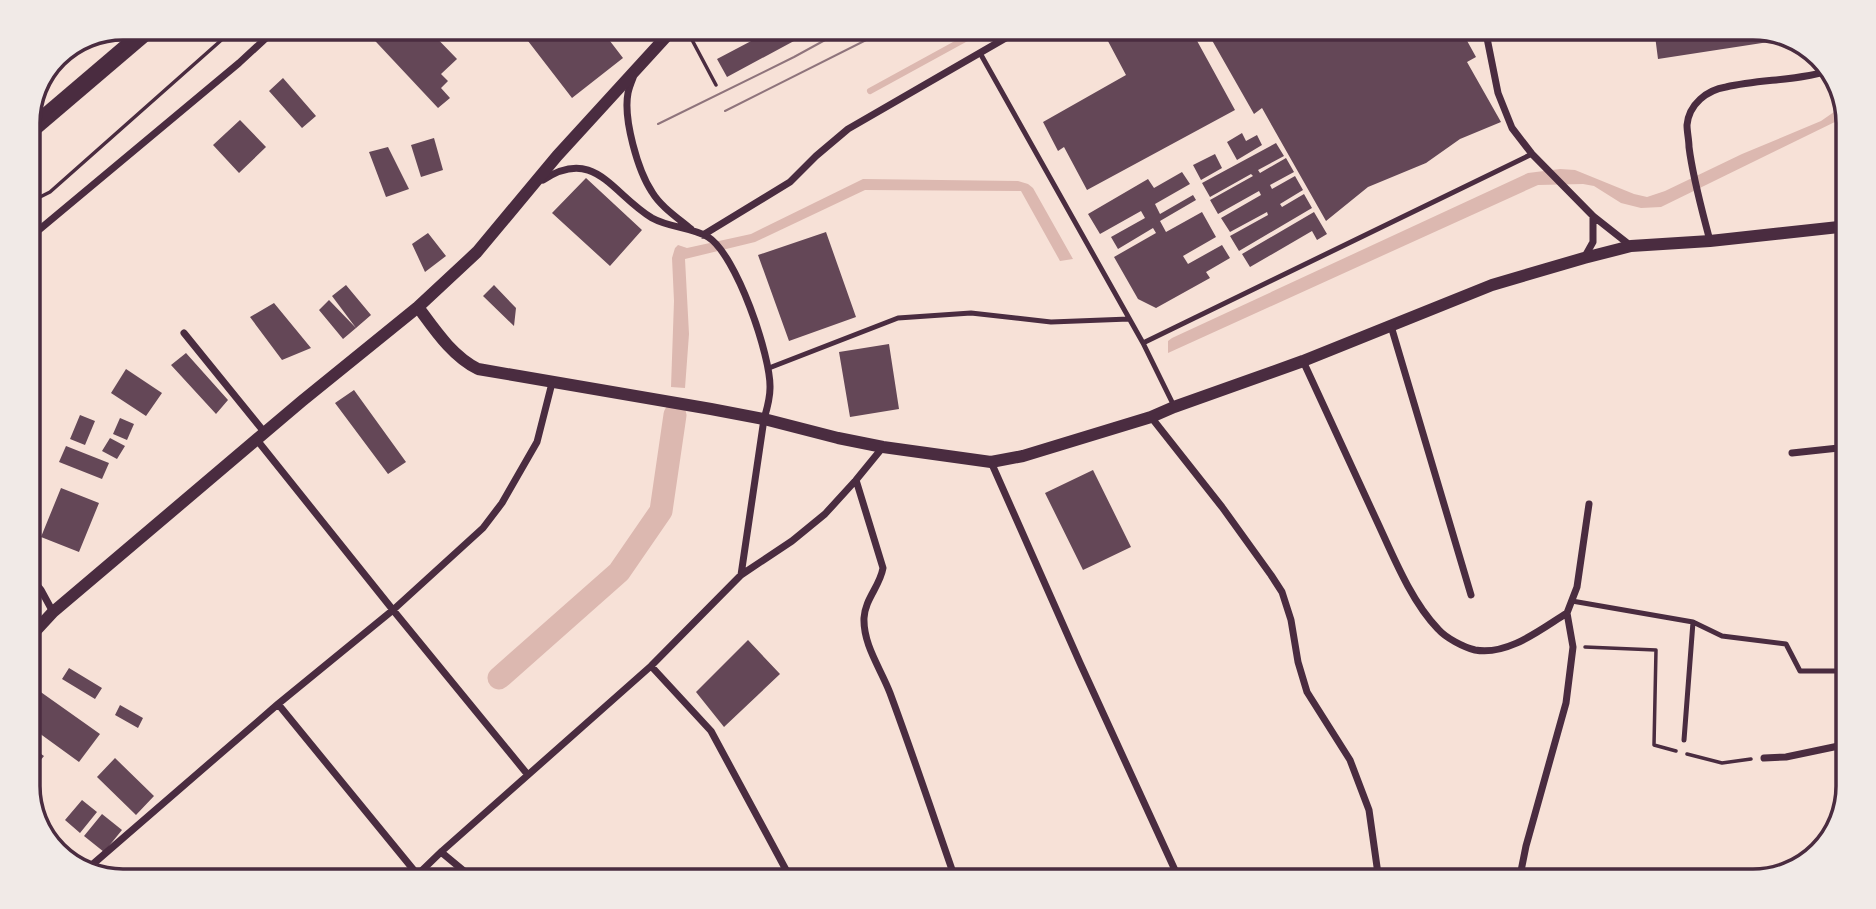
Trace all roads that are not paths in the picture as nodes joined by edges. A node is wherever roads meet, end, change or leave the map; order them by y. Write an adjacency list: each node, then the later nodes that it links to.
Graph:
1 (136, 40): 9 (main road)
2 (264, 40): 14 (street)
3 (663, 40): 7 (street)
4 (1002, 40): 6 (street)
5 (1487, 40): 10 (street)
6 (980, 53): 16 (street); 21 (lane)
7 (637, 69): 11 (street); 15 (street)
8 (1820, 74): 17 (street)
9 (40, 122)
10 (1531, 154): 12 (street); 24 (lane)
11 (532, 187): 15 (street); 20 (street)
12 (1593, 216): 18 (street); 19 (street)
13 (1836, 227): 17 (street)
14 (40, 229)
15 (692, 229): 16 (street)
16 (703, 235): 26 (street)
17 (1710, 241): 18 (street)
18 (1631, 246): 19 (street)
19 (1584, 258): 22 (street)
20 (418, 307): 27 (street); 31 (street)
21 (1129, 319): 24 (lane); 26 (lane)
22 (1391, 326): 25 (street); 40 (street)
23 (184, 333): 31 (street)
24 (1143, 342): 28 (lane)
25 (1303, 361): 28 (street); 44 (street)
26 (769, 368): 30 (street)
27 (552, 383): 30 (street); 42 (street)
28 (1174, 407): 29 (street)
29 (1151, 417): 35 (street); 62 (street)
30 (764, 419): 32 (street); 38 (street)
31 (261, 436): 42 (street); 43 (street)
32 (883, 447): 35 (street); 36 (street)
33 (1836, 448): 34 (street)
34 (1792, 453)
35 (990, 462): 61 (street)
36 (856, 480): 38 (street); 60 (street)
37 (1588, 505): 41 (street)
38 (741, 575): 47 (street)
39 (40, 589): 43 (street)
40 (1471, 595)
41 (1572, 601): 44 (street); 45 (lane)
42 (393, 610): 49 (street); 53 (street)
43 (52, 612): 46 (street)
44 (1567, 613): 63 (street)
45 (1693, 622): 48 (lane); 50 (lane)
46 (40, 626)
47 (650, 666): 53 (street); 59 (street)
48 (1836, 671)
49 (278, 704): 55 (street); 56 (street)
50 (1684, 740)
51 (1836, 747): 52 (street)
52 (1765, 758)
53 (528, 775): 54 (street)
54 (440, 852): 57 (street); 58 (street)
55 (94, 863)
56 (413, 869)
57 (422, 869)
58 (461, 869)
59 (786, 869)
60 (953, 869)
61 (1174, 869)
62 (1378, 869)
63 (1521, 869)

